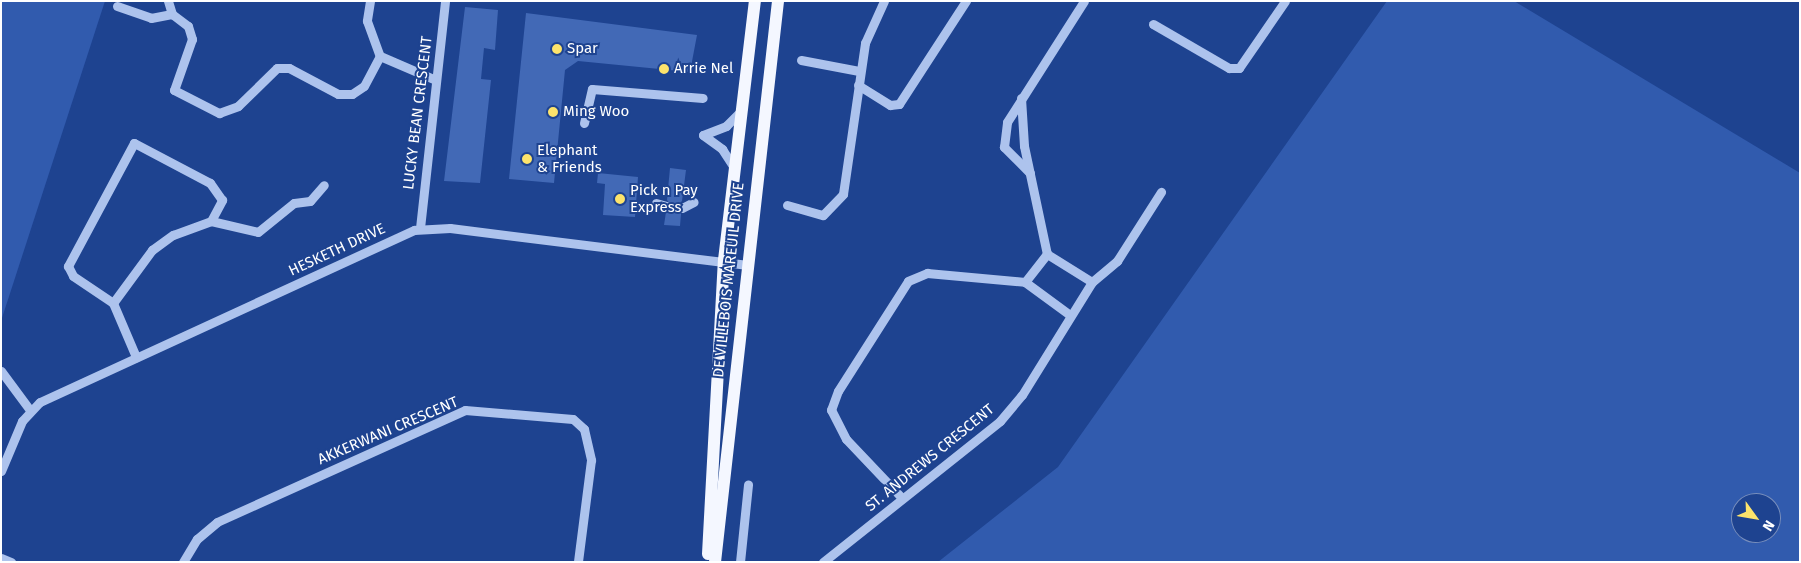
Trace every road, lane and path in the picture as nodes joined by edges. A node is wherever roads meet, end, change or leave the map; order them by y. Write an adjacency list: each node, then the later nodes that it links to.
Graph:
1 (168, 1): 11 (street)
2 (370, 1): 13 (street)
3 (445, 1): 16 (street, LUCKY BEAN CRESCENT)
4 (755, 1): 20 (main road, DE VILLEBOIS MAREUIL DRIVE)
5 (778, 1): 35 (main road, DE VILLEBOIS MAREUIL DRIVE)
6 (966, 1): 17 (street)
7 (1084, 1): 19 (street)
8 (1285, 1): 12 (street)
9 (884, 2): 15 (street)
10 (117, 6): 11 (street)
11 (172, 14): 13 (street)
12 (1153, 24)
13 (380, 56): 16 (street)
14 (801, 60): 15 (street)
15 (859, 71): 17 (street)
16 (436, 80): 32 (street, LUCKY BEAN CRESCENT)
17 (858, 85): 28 (street)
18 (703, 98): 21 (street)
19 (1022, 98): 23 (street); 23 (street)
20 (744, 108): 22 (main road, DE VILLEBOIS MAREUIL DRIVE); 22 (street)
21 (584, 123)
22 (736, 171): 34 (main road, DE VILLEBOIS MAREUIL DRIVE)
23 (1030, 173): 33 (street)
24 (324, 185): 31 (street)
25 (1161, 192): 37 (street, ST. ANDREWS CRESCENT)
26 (694, 202): 30 (street)
27 (656, 203): 29 (street)
28 (788, 205)
29 (666, 206)
30 (682, 208)
31 (211, 221): 38 (street); 38 (street)
32 (420, 228): 34 (street, HESKETH DRIVE); 40 (street, HESKETH DRIVE)
33 (1047, 254): 36 (street); 37 (street)
34 (724, 260): 35 (street, HESKETH DRIVE); 50 (main road, DE VILLEBOIS MAREUIL DRIVE)
35 (746, 265): 51 (main road, DE VILLEBOIS MAREUIL DRIVE)
36 (1025, 282): 39 (street); 45 (street)
37 (1092, 282): 39 (street, ST. ANDREWS CRESCENT)
38 (113, 302): 40 (street)
39 (1070, 315): 45 (street, ST. ANDREWS CRESCENT)
40 (136, 357): 42 (street, HESKETH DRIVE)
41 (1, 371): 42 (street)
42 (30, 410): 43 (street)
43 (1, 471)
44 (748, 484): 52 (street)
45 (902, 498): 53 (street, ST. ANDREWS CRESCENT)
46 (1, 558): 47 (street)
47 (11, 562)
48 (183, 562): 49 (street, AKKERWANI CRESCENT)
49 (578, 562)
50 (708, 562)
51 (716, 562)
52 (740, 562)
53 (823, 562)

